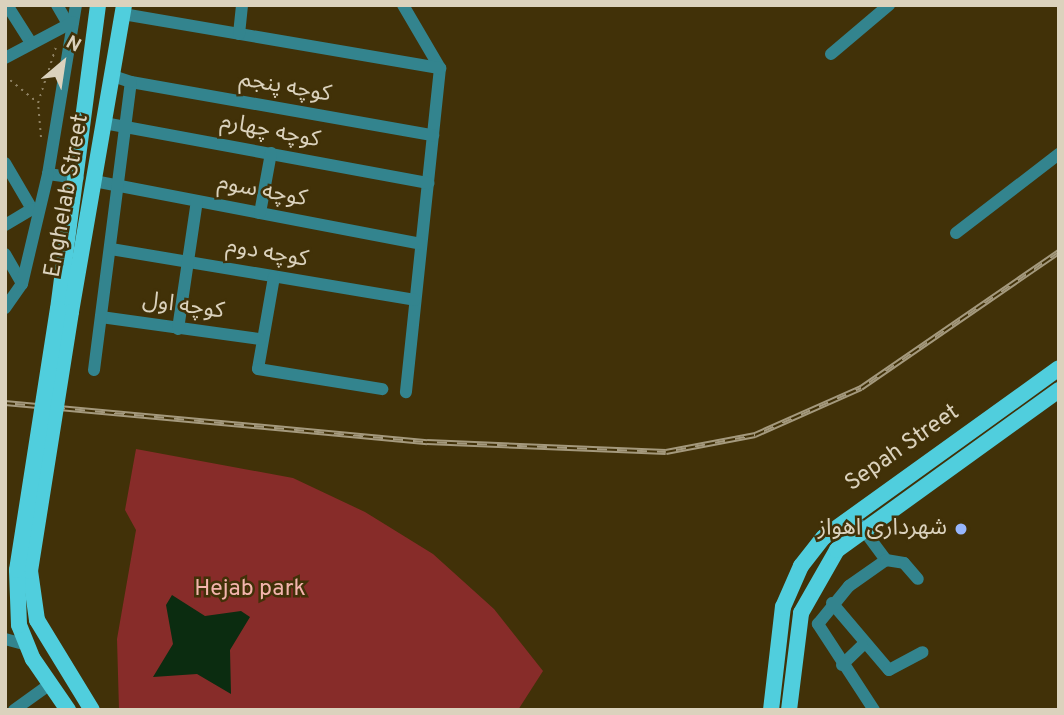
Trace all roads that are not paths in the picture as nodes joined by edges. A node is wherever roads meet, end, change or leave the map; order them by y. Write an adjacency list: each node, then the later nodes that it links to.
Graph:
1 (7, 5): 11 (street)
2 (57, 5): 9 (street)
3 (75, 5): 9 (street)
4 (98, 5): 24 (main road, Enghelab Street)
5 (242, 5): 10 (street)
6 (403, 5): 14 (street)
7 (889, 5): 12 (street)
8 (123, 10): 10 (street); 15 (main road, Enghelab Street)
9 (70, 22): 11 (street); 23 (street)
10 (239, 34): 14 (street)
11 (31, 43): 13 (street)
12 (831, 54)
13 (5, 58)
14 (440, 68): 19 (street)
15 (112, 76): 16 (street, کوچه پنجم); 17 (main road, Enghelab Street)
16 (131, 82): 18 (street); 19 (street, کوچه پنجم)
17 (104, 123): 18 (street, کوچه چهارم); 24 (main road, Enghelab Street)
18 (125, 126): 20 (street, کوچه چهارم); 26 (street)
19 (433, 135): 25 (street)
20 (271, 153): 25 (street, کوچه چهارم); 28 (street)
21 (1059, 154): 30 (street)
22 (5, 163): 29 (street)
23 (48, 174): 24 (street, کوچه سوم); 36 (street)
24 (86, 179): 26 (street, کوچه سوم); 39 (main road, Enghelab Street)
25 (428, 183): 31 (street)
26 (119, 185): 27 (street, کوچه سوم); 32 (street)
27 (197, 201): 28 (street, کوچه سوم); 34 (street)
28 (260, 213): 31 (street, کوچه سوم)
29 (5, 225)
30 (956, 233)
31 (421, 244): 37 (street)
32 (111, 249): 34 (street, کوچه دوم); 40 (street)
33 (5, 254): 36 (street)
34 (188, 262): 35 (street, کوچه دوم); 41 (street)
35 (274, 276): 37 (street, کوچه دوم); 42 (street)
36 (22, 284): 38 (street)
37 (415, 300): 47 (street)
38 (5, 308)
39 (65, 311): 54 (main road, bridge); 61 (main road, bridge)
40 (101, 317): 41 (street, کوچه اول); 44 (street)
41 (177, 329): 42 (street, کوچه اول)
42 (260, 339): 45 (street)
43 (1059, 368): 48 (main road, Sepah Street)
44 (94, 369)
45 (382, 389)
46 (1059, 390): 49 (main road, Sepah Street)
47 (406, 392)
48 (851, 513): 49 (street); 62 (main road, Sepah Street)
49 (862, 528): 50 (street); 63 (main road, Sepah Street)
50 (886, 560): 51 (street); 52 (street)
51 (918, 579)
52 (832, 603): 55 (street); 57 (street)
53 (5, 639): 54 (street)
54 (27, 645): 58 (main road)
55 (862, 646): 56 (street); 57 (street)
56 (923, 652)
57 (842, 665): 64 (street)
58 (51, 684): 59 (street); 60 (main road)
59 (14, 710)
60 (68, 710)
61 (92, 710)
62 (771, 710)
63 (789, 710)
64 (874, 710)

